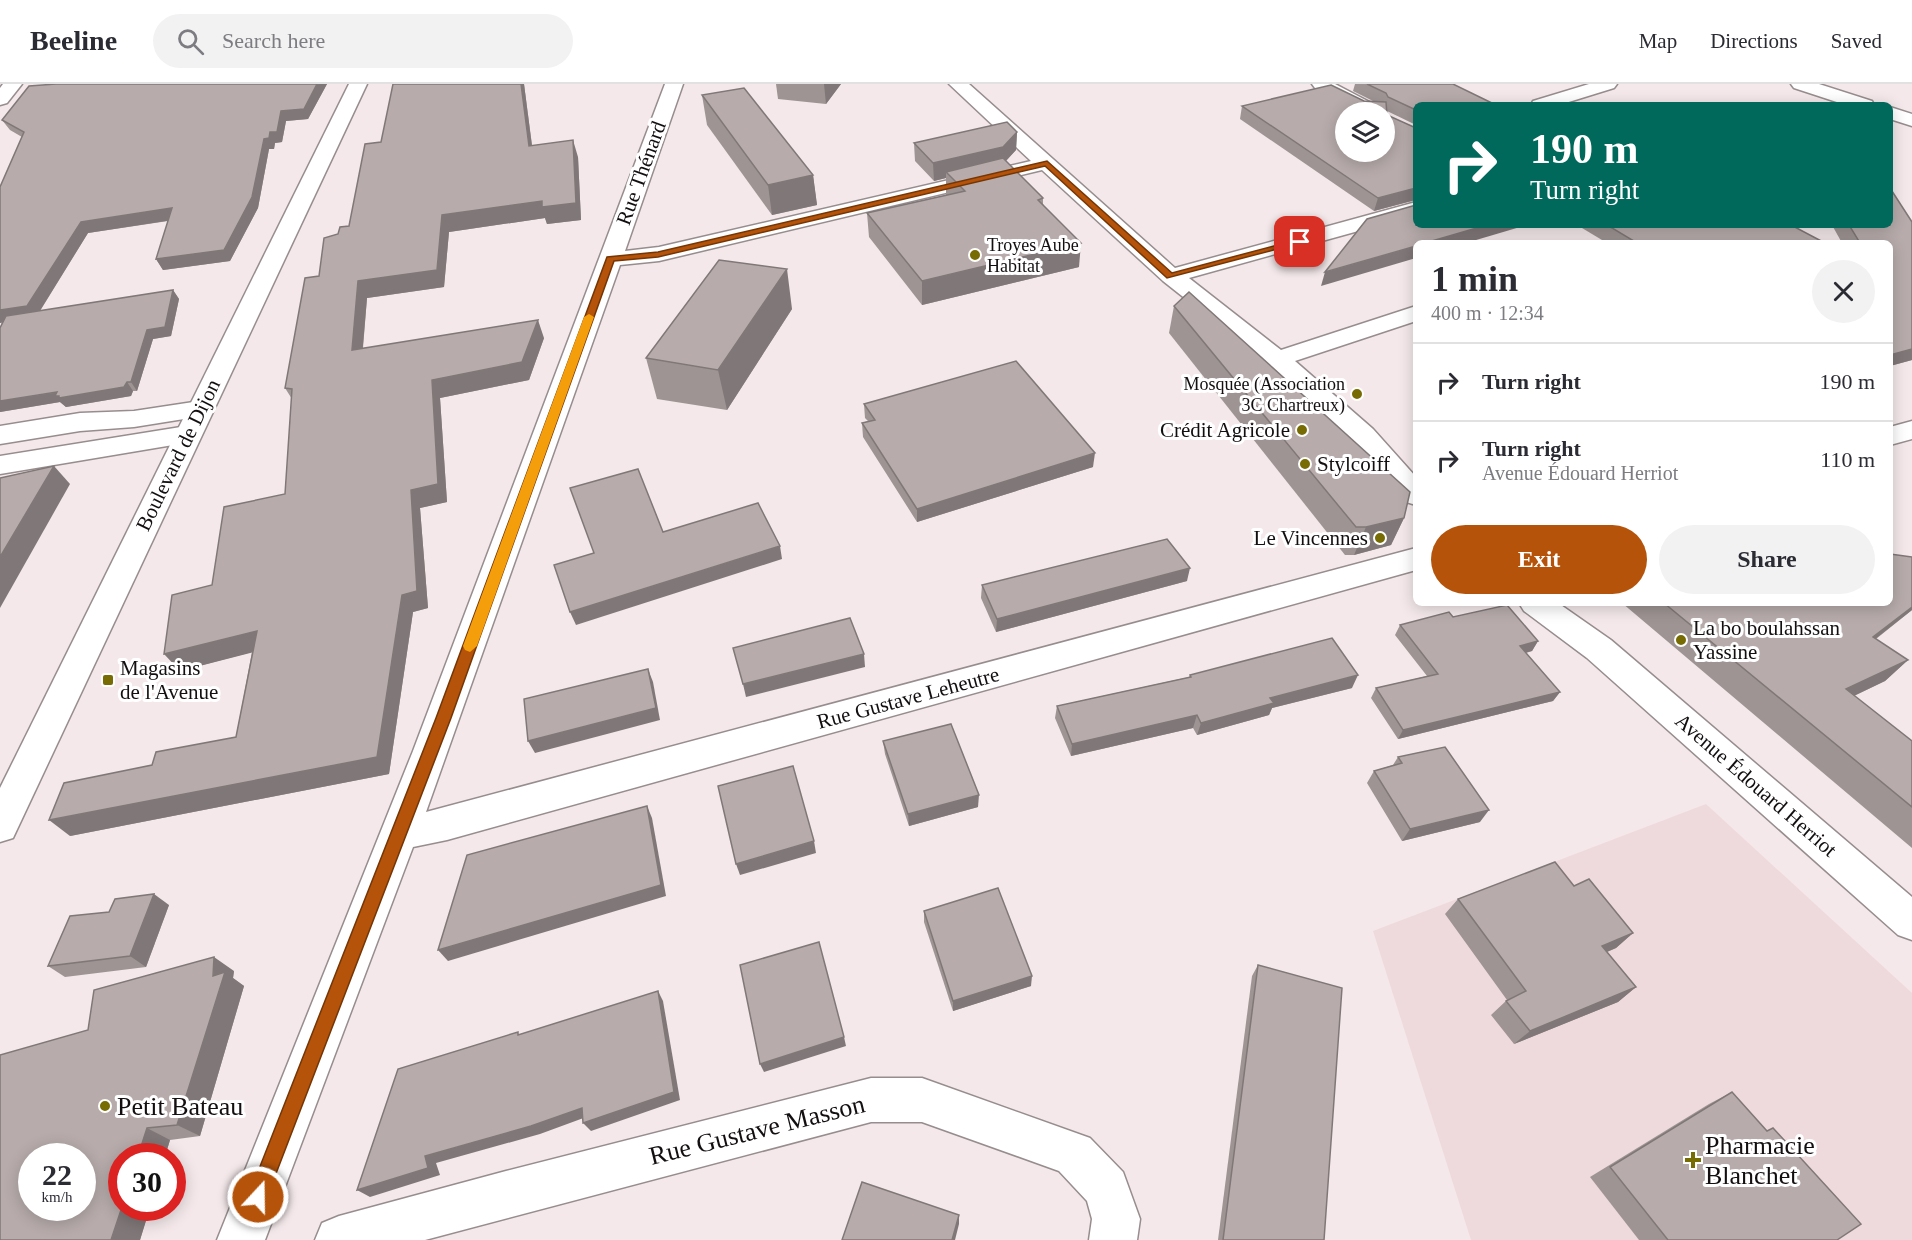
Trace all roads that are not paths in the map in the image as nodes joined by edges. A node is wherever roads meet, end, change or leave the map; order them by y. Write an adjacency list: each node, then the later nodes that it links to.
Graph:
1 (13, 84): 9 (street)
2 (358, 84): 21 (street, Boulevard de Dijon)
3 (674, 84): 17 (street, Rue Thénard)
4 (958, 84): 15 (street)
5 (1321, 84): 10 (street)
6 (1608, 84): 8 (street)
7 (1800, 84): 12 (street)
8 (1577, 87): 11 (street)
9 (0, 99)
10 (1355, 102)
11 (1546, 102)
12 (1856, 102)
13 (1893, 114): 14 (street)
14 (1912, 120)
15 (1047, 163): 17 (street); 18 (street)
16 (1413, 209): 18 (street)
17 (610, 259): 35 (street, Rue Thénard)
18 (1171, 276): 20 (street)
19 (1413, 314): 20 (street)
20 (1277, 358): 25 (street)
21 (200, 409): 23 (street); 24 (street, Boulevard de Dijon)
22 (1912, 430): 26 (street)
23 (0, 435)
24 (187, 435): 27 (street); 34 (street, Boulevard de Dijon)
25 (1363, 435): 28 (street); 29 (street)
26 (1893, 435)
27 (0, 465)
28 (1413, 468)
29 (1413, 492)
30 (1413, 561): 35 (street, Rue Gustave Leheutre)
31 (1539, 606): 33 (street)
32 (1567, 606): 33 (street)
33 (1599, 649): 36 (street, Avenue Édouard Herriot)
34 (0, 826)
35 (399, 833): 37 (street, Rue Thénard)
36 (1912, 922)
37 (241, 1240)
38 (339, 1240): 39 (street, Rue Gustave Masson)
39 (1113, 1240)

